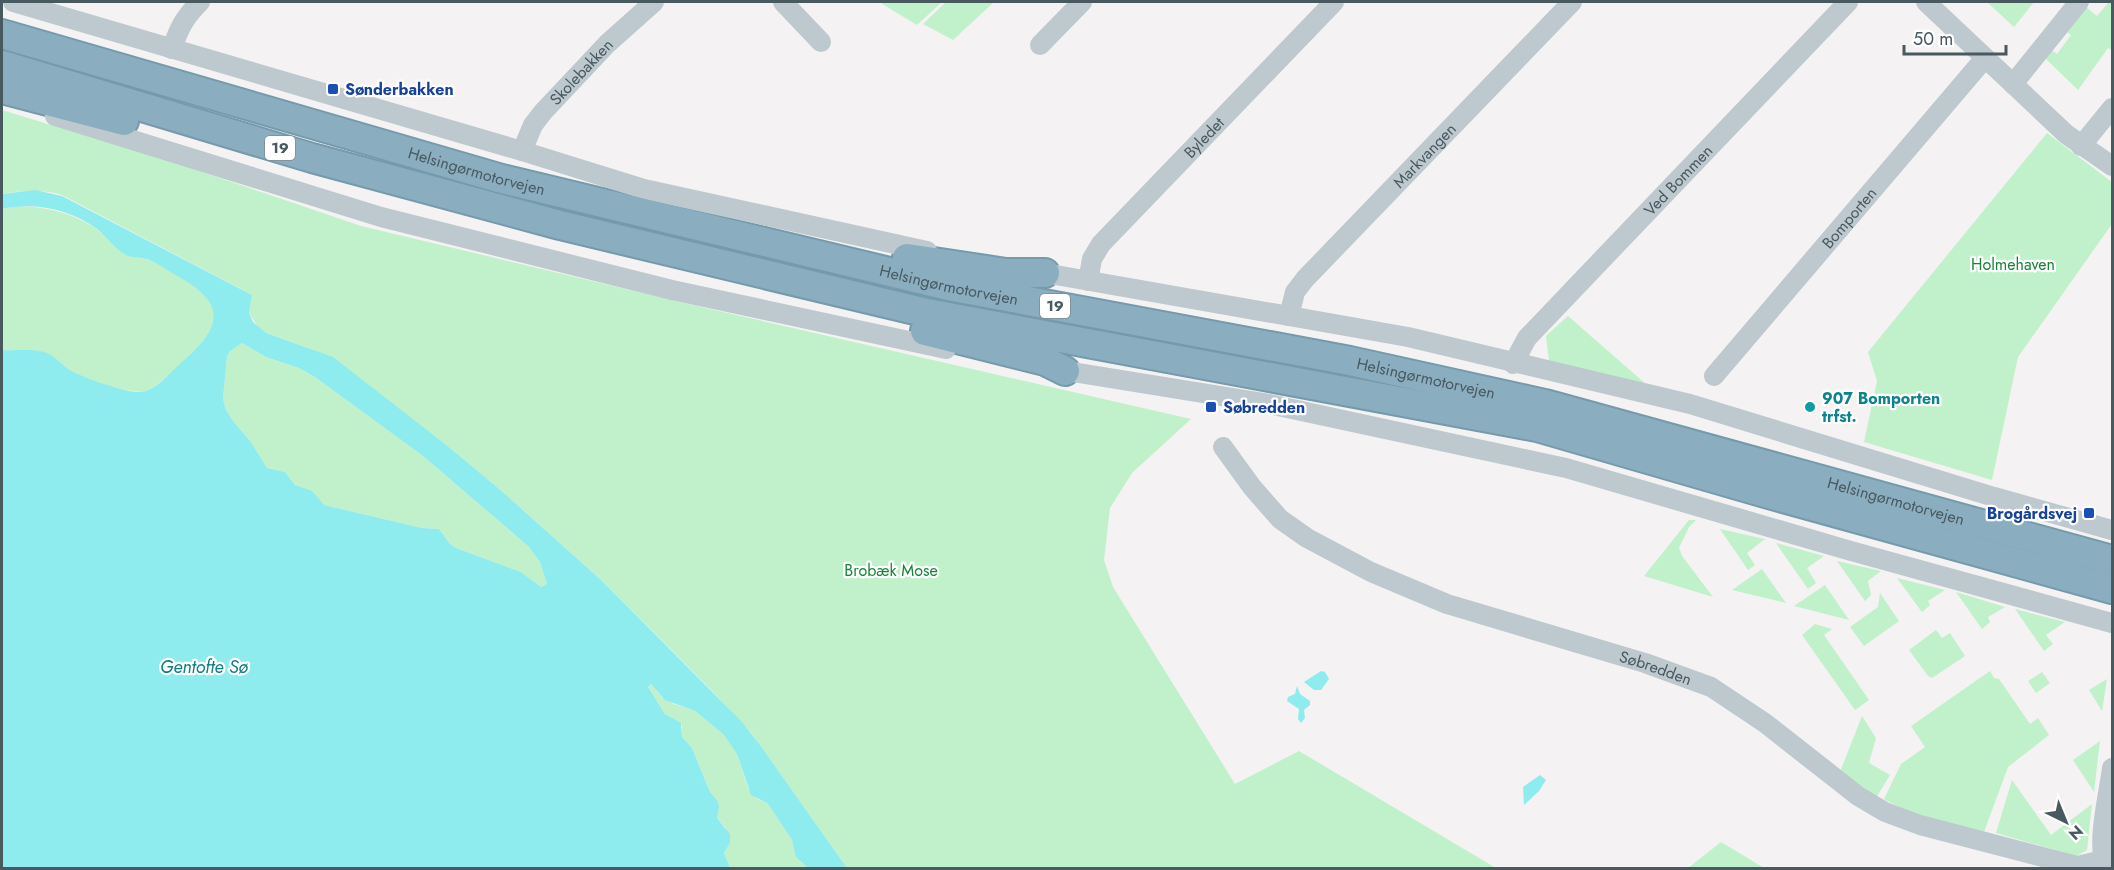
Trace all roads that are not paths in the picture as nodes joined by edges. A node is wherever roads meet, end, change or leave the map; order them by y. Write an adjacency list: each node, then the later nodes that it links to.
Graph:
1 (13, 2): 14 (street)
2 (200, 2): 14 (street)
3 (654, 2): 22 (street, Skolebakken)
4 (783, 2): 12 (street)
5 (1082, 2): 13 (street)
6 (1334, 2): 28 (street, Byledet)
7 (1572, 2): 29 (street, Markvangen)
8 (1848, 2): 30 (street, Ved Bommen)
9 (1926, 2): 15 (street)
10 (2079, 2): 17 (street)
11 (2, 34): 26 (highway, Helsingørmotorvejen / 19)
12 (821, 42)
13 (1040, 45)
14 (172, 49): 22 (street)
15 (1985, 58): 17 (street); 32 (street, Bomporten)
16 (2, 65): 23 (highway, Helsingørmotorvejen / 19)
17 (2013, 84): 21 (street)
18 (2, 89): 23 (highway)
19 (2, 98): 31 (street)
20 (2112, 108): 21 (street)
21 (2081, 146): 24 (street)
22 (522, 151): 27 (street)
23 (312, 158): 25 (highway, Helsingørmotorvejen / 19)
24 (2112, 166)
25 (560, 225): 31 (highway); 36 (highway, Helsingørmotorvejen / 19)
26 (708, 228): 27 (highway); 35 (highway, Helsingørmotorvejen / 19)
27 (1045, 273): 28 (street)
28 (1088, 281): 29 (street)
29 (1289, 316): 30 (street)
30 (1513, 364): 34 (street)
31 (1065, 371): 37 (street)
32 (1714, 376)
33 (1222, 447): 39 (street, Søbredden)
34 (2112, 530)
35 (2112, 560)
36 (2112, 589)
37 (2112, 623)
38 (2112, 768): 39 (street)
39 (2105, 864)

